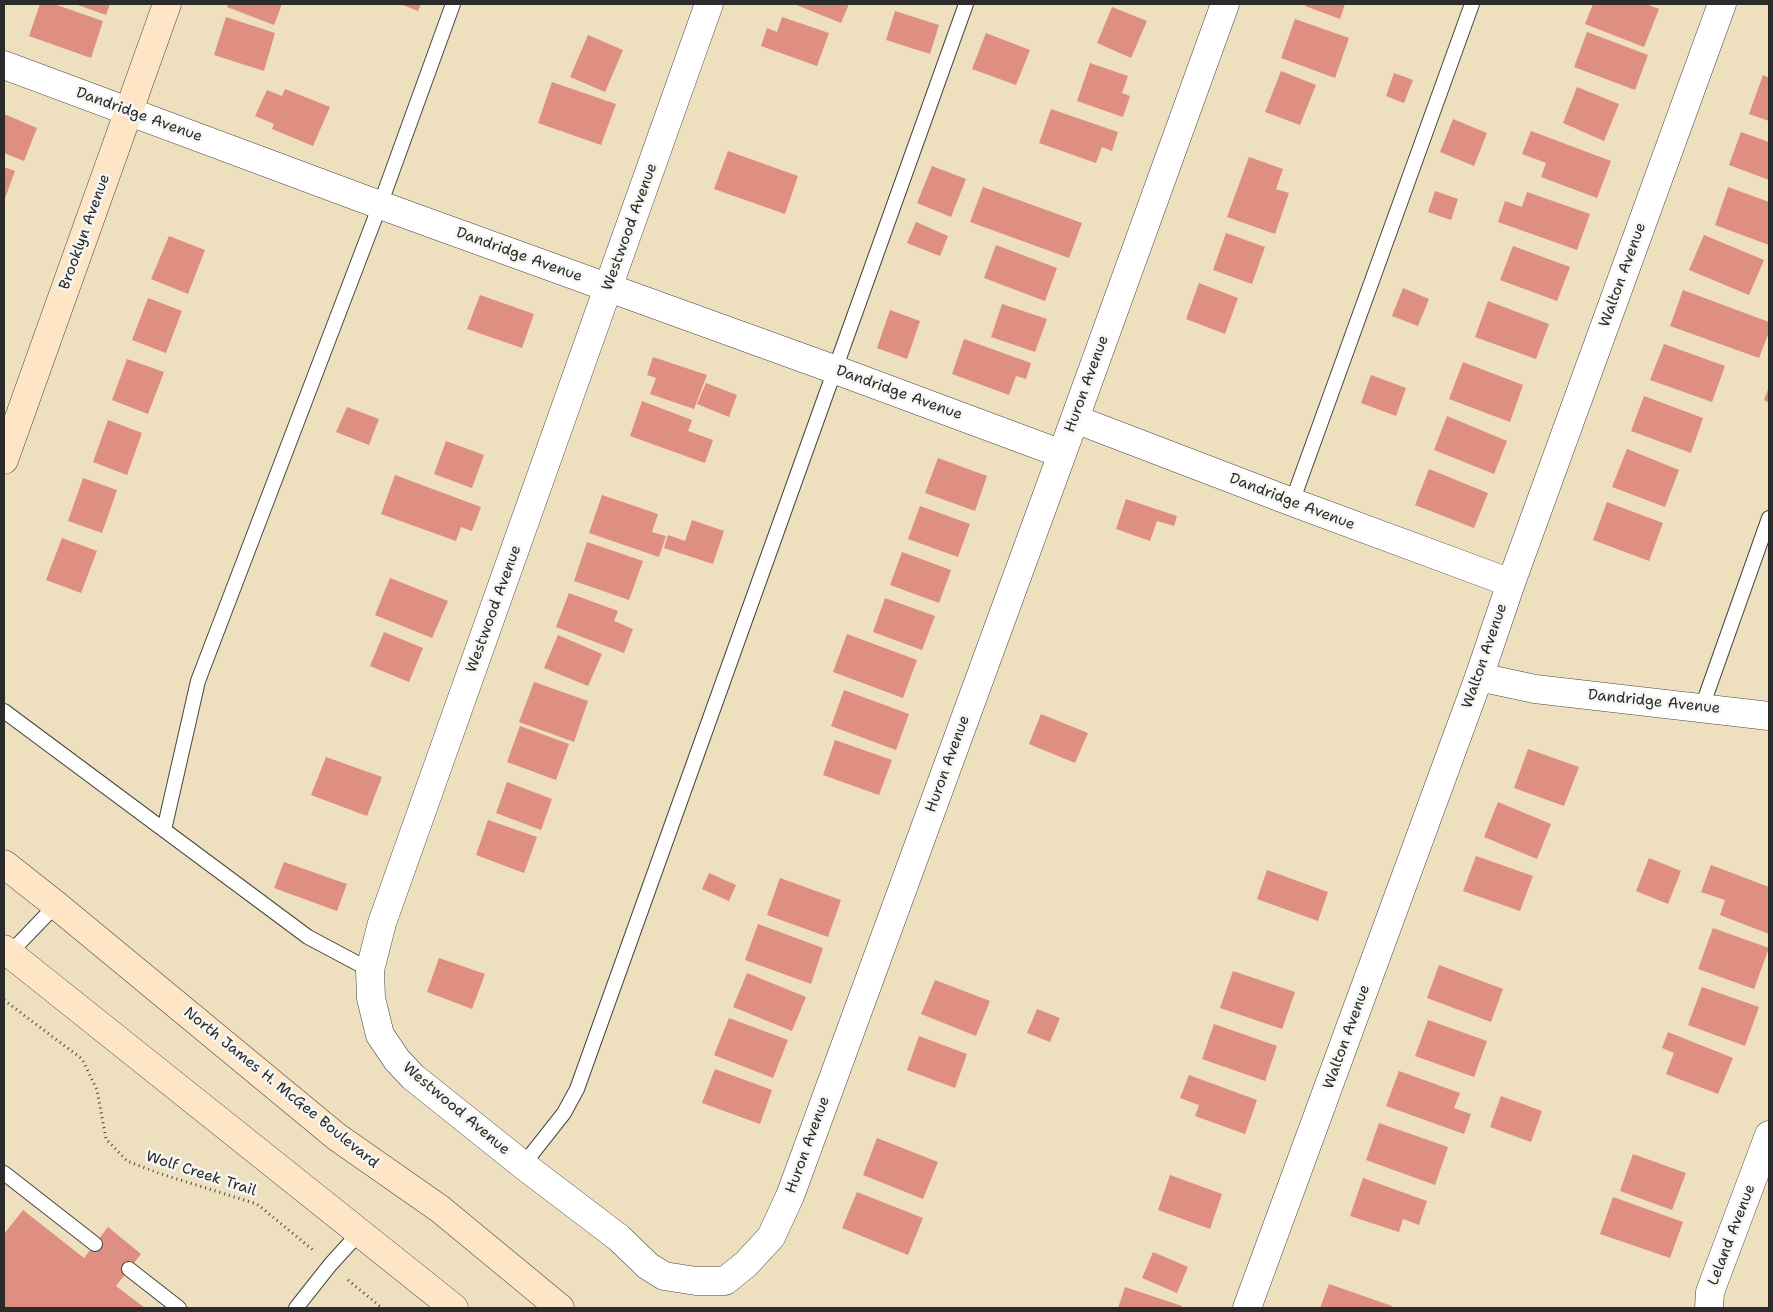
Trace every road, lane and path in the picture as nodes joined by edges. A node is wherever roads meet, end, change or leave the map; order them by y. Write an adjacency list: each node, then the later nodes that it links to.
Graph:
1 (167, 4): 9 (main road, Brooklyn Avenue)
2 (453, 4): 10 (lane)
3 (709, 4): 11 (street, Westwood Avenue)
4 (966, 4): 12 (lane)
5 (1225, 4): 13 (street, Huron Avenue)
6 (1472, 4): 16 (lane)
7 (1722, 4): 18 (street, Walton Avenue)
8 (4, 65): 9 (street, Dandridge Avenue)
9 (129, 111): 10 (street, Dandridge Avenue); 15 (main road, Brooklyn Avenue)
10 (380, 205): 11 (street, Dandridge Avenue); 23 (lane)
11 (608, 287): 12 (street, Dandridge Avenue); 27 (street, Westwood Avenue)
12 (836, 370): 14 (street, Dandridge Avenue); 30 (lane)
13 (1075, 419): 14 (street, Huron Avenue); 16 (street, Dandridge Avenue)
14 (1062, 454): 30 (street, Huron Avenue)
15 (4, 460)
16 (1292, 502): 18 (street, Dandridge Avenue)
17 (1769, 518): 20 (lane)
18 (1510, 583): 19 (street, Walton Avenue)
19 (1479, 677): 20 (street, Dandridge Avenue); 41 (street, Walton Avenue)
20 (1702, 707): 22 (street, Dandridge Avenue)
21 (4, 711): 23 (lane)
22 (1769, 716)
23 (164, 830): 27 (lane)
24 (4, 864): 25 (main road, North James H. McGee Boulevard)
25 (56, 906): 26 (lane); 40 (main road, North James H. McGee Boulevard)
26 (6, 954): 32 (main road)
27 (370, 970): 30 (street, Westwood Avenue)
28 (4, 1000): 34 (path, Wolf Creek Trail)
29 (1769, 1135): 42 (street, Leland Avenue)
30 (522, 1165)
31 (4, 1173): 33 (lane)
32 (360, 1232): 34 (lane); 39 (main road)
33 (95, 1244)
34 (330, 1265): 37 (lane); 38 (path, Wolf Creek Trail)
35 (129, 1269): 36 (lane)
36 (179, 1308)
37 (296, 1308)
38 (382, 1308)
39 (454, 1308)
40 (560, 1308)
41 (1247, 1308)
42 (1709, 1308)

